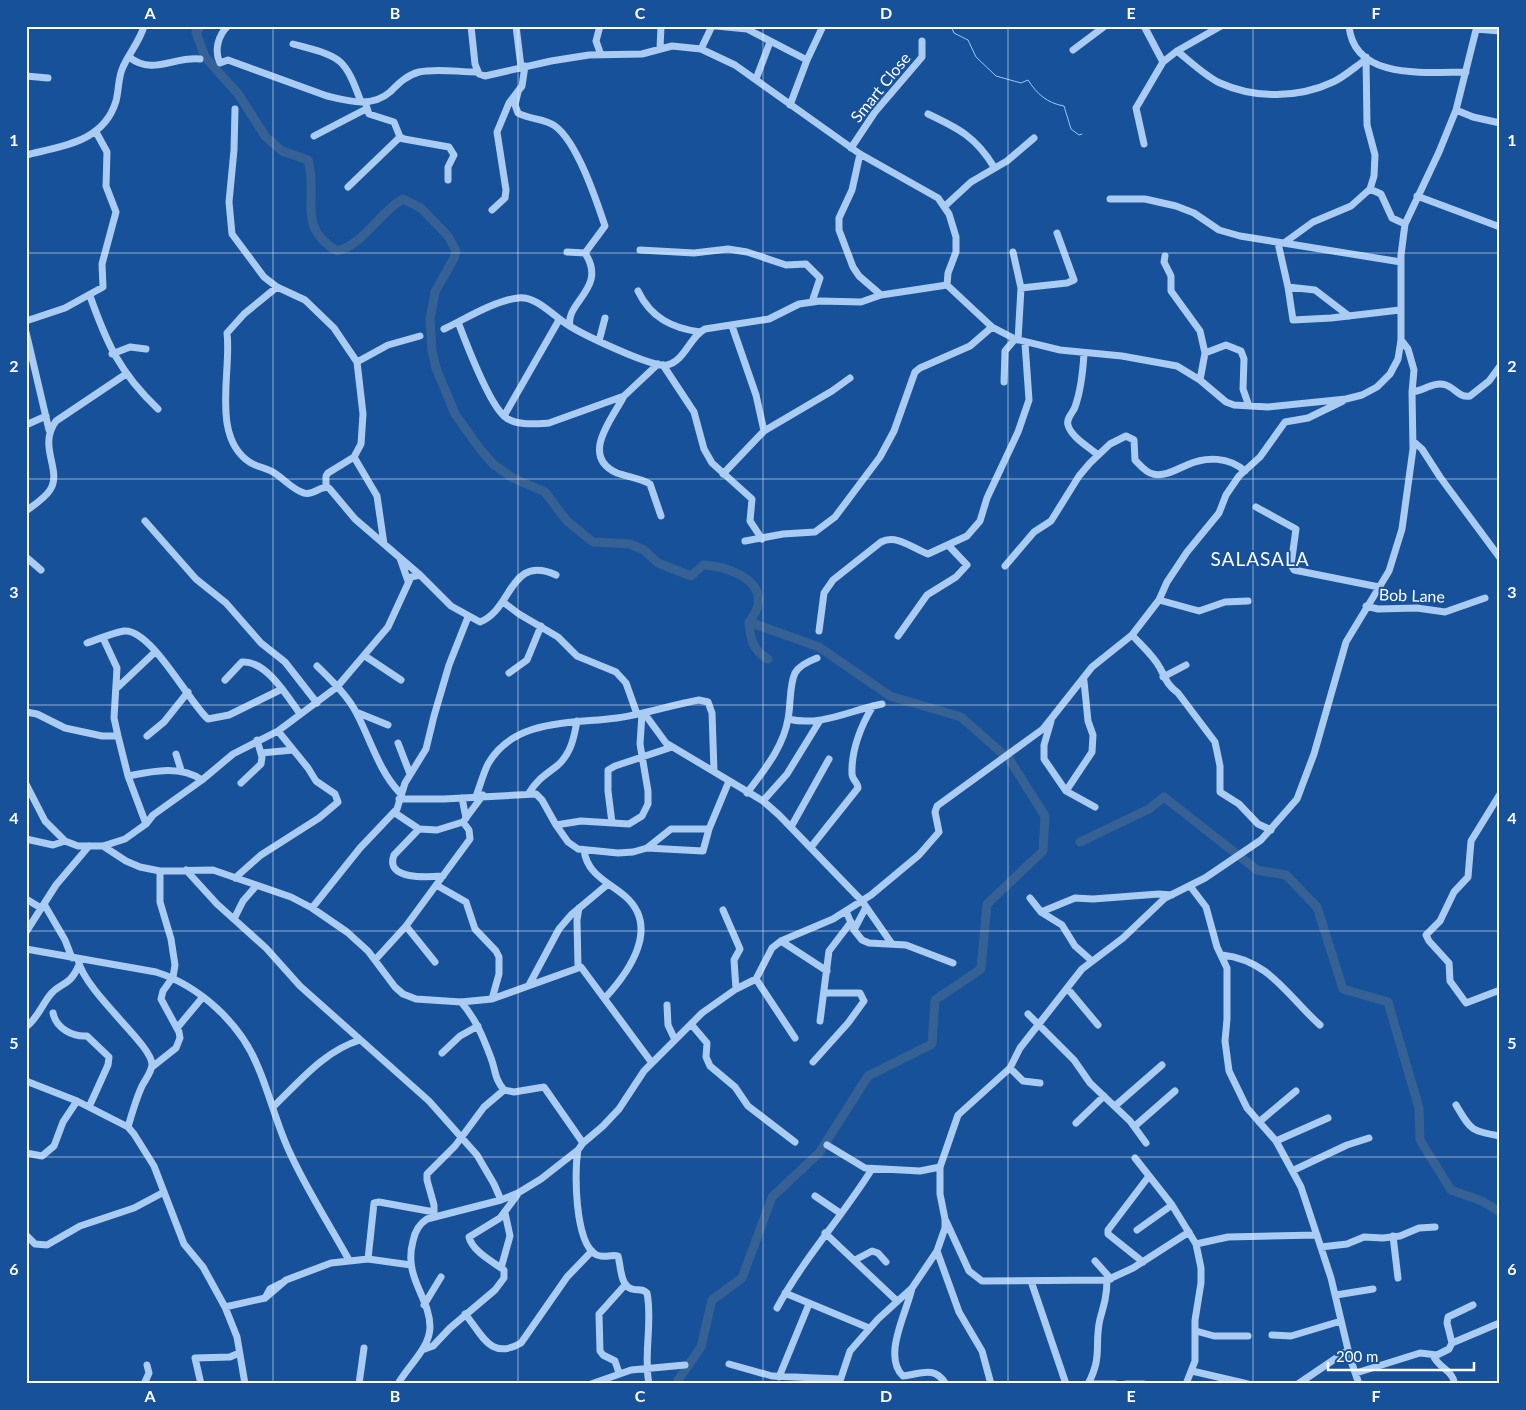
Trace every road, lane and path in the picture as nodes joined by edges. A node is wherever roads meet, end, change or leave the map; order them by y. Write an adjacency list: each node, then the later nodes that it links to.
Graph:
1 (144, 26): 24 (street)
2 (228, 26): 36 (street)
3 (471, 26): 30 (street)
4 (516, 26): 29 (street)
5 (600, 26): 23 (street)
6 (661, 26): 19 (street)
7 (712, 26): 20 (street)
8 (716, 26): 16 (street)
9 (823, 26): 27 (street)
10 (1105, 26): 21 (street)
11 (1144, 26): 28 (street)
12 (1221, 26): 22 (street)
13 (1348, 26): 26 (street)
14 (1476, 27): 15 (street); 31 (street)
15 (1500, 31)
16 (770, 42): 27 (street); 34 (street)
17 (922, 42): 47 (street, Smart Close)
18 (293, 44): 36 (street)
19 (660, 49): 20 (street); 23 (street)
20 (701, 49): 34 (street)
21 (1073, 50)
22 (1177, 51): 26 (street); 28 (street)
23 (601, 55): 29 (street)
24 (129, 57): 25 (street); 42 (street)
25 (200, 58)
26 (1366, 59): 31 (street); 53 (street)
27 (808, 60): 37 (street)
28 (1163, 62): 46 (street)
29 (523, 66): 30 (street); 35 (street)
30 (477, 72): 36 (street)
31 (1466, 72): 39 (street)
32 (26, 76): 33 (street)
33 (48, 78)
34 (756, 79): 37 (street)
35 (518, 92): 57 (street); 65 (street)
36 (364, 105): 43 (street); 44 (street)
37 (790, 105): 47 (street)
38 (235, 109): 69 (street)
39 (1456, 110): 41 (street); 54 (street)
40 (928, 114): 50 (street)
41 (1500, 123)
42 (96, 132): 49 (street); 74 (street)
43 (314, 136)
44 (400, 137): 51 (street); 52 (street)
45 (1034, 138): 50 (street)
46 (1144, 144)
47 (851, 148): 48 (street)
48 (860, 154): 56 (street); 73 (street)
49 (26, 155)
50 (994, 167): 56 (street)
51 (448, 180)
52 (348, 187)
53 (1370, 188): 58 (street); 61 (street)
54 (1417, 196): 58 (street); 59 (street)
55 (1110, 199): 61 (street)
56 (945, 206): 68 (street)
57 (492, 210)
58 (1405, 224): 67 (street)
59 (1500, 228)
60 (1057, 233): 71 (street)
61 (1281, 243): 67 (street); 70 (street)
62 (640, 250): 75 (street)
63 (567, 252): 65 (street)
64 (1013, 252): 71 (street)
65 (585, 253): 82 (street)
66 (1165, 256): 95 (street)
67 (1401, 262): 76 (street)
68 (947, 285): 73 (street); 84 (street)
69 (277, 287): 97 (street); 119 (street)
70 (1288, 287): 77 (street); 77 (street)
71 (1021, 288): 89 (street)
72 (638, 292): 87 (street)
73 (881, 295): 75 (street)
74 (90, 296): 80 (street); 96 (street)
75 (812, 302): 83 (street)
76 (1400, 310): 77 (street); 90 (street)
77 (1349, 316)
78 (605, 318): 91 (street)
79 (560, 320): 81 (street); 82 (street); 110 (street)
80 (26, 321)
81 (458, 322): 85 (street); 110 (street)
82 (570, 326): 91 (street)
83 (732, 326): 87 (street); 113 (street)
84 (992, 327): 89 (street); 124 (street)
85 (444, 329)
86 (26, 332): 109 (street)
87 (700, 332): 98 (street)
88 (420, 336): 97 (street)
89 (1016, 340): 92 (street); 103 (street)
90 (1401, 340): 104 (street); 106 (street)
91 (599, 341): 98 (street)
92 (1025, 343): 94 (street); 127 (street)
93 (146, 349): 96 (street)
94 (1084, 353): 102 (street); 115 (street)
95 (1205, 353): 102 (street); 107 (street)
96 (112, 354): 100 (street)
97 (357, 362): 116 (street)
98 (660, 365): 105 (street); 118 (street)
99 (1500, 366): 104 (street)
100 (126, 374): 108 (street); 112 (street)
101 (850, 378): 113 (street)
102 (1200, 380): 107 (street)
103 (1004, 382)
104 (1412, 392): 114 (street)
105 (624, 396): 110 (street); 122 (street)
106 (1346, 399): 107 (street); 117 (street)
107 (1249, 406)
108 (158, 409)
109 (46, 416): 111 (street); 112 (street)
110 (504, 416)
111 (26, 426)
112 (49, 430): 121 (street)
113 (764, 431): 118 (street)
114 (1413, 441): 130 (street); 136 (street)
115 (1098, 455): 117 (street); 131 (street)
116 (354, 457): 119 (street); 126 (street)
117 (1245, 471): 138 (street)
118 (722, 474): 124 (street)
119 (326, 487): 126 (street)
120 (1256, 507): 136 (street)
121 (26, 511)
122 (660, 516)
123 (145, 522): 163 (street)
124 (762, 539): 125 (street)
125 (745, 541)
126 (384, 545): 128 (street)
127 (949, 546): 144 (street); 146 (street)
128 (399, 556): 133 (street); 135 (street)
129 (26, 557): 132 (street)
130 (1500, 558)
131 (1005, 566)
132 (42, 570)
133 (420, 575): 135 (street); 142 (street)
134 (556, 576): 140 (street)
135 (408, 581): 150 (street)
136 (1379, 587): 141 (street)
137 (1485, 598): 141 (street, Bob Lane)
138 (1159, 600): 139 (street); 145 (street)
139 (1248, 601)
140 (503, 602): 142 (street); 143 (street)
141 (1366, 606): 211 (street)
142 (468, 617): 188 (street)
143 (541, 626): 154 (street); 169 (street)
144 (819, 631)
145 (1132, 635): 155 (street); 158 (street)
146 (898, 636)
147 (103, 638): 148 (street); 149 (street); 159 (street)
148 (87, 643)
149 (155, 652): 159 (street); 162 (street)
150 (365, 656): 157 (street); 160 (street)
151 (817, 658): 170 (street)
152 (1186, 665): 155 (street)
153 (318, 666): 160 (street)
154 (509, 673)
155 (1163, 678): 211 (street)
156 (224, 680): 161 (street)
157 (401, 680)
158 (1084, 681): 172 (street); 194 (street)
159 (118, 687): 176 (street)
160 (337, 687): 163 (street); 167 (street)
161 (282, 689): 162 (street); 168 (street)
162 (188, 692): 177 (street)
163 (317, 703): 168 (street)
164 (882, 704): 165 (street)
165 (873, 706): 173 (street); 216 (street)
166 (26, 712): 176 (street)
167 (356, 712): 174 (street); 198 (street)
168 (300, 714): 175 (street)
169 (641, 714): 171 (street); 180 (street); 184 (street); 187 (street)
170 (788, 720): 173 (street); 196 (street)
171 (577, 721): 195 (street); 199 (street)
172 (1051, 721): 194 (street); 230 (street)
173 (819, 722): 201 (street)
174 (388, 725)
175 (278, 731): 178 (street); 181 (street)
176 (118, 736): 189 (street)
177 (147, 736)
178 (257, 740): 182 (street); 190 (street)
179 (398, 743): 188 (street)
180 (672, 747): 184 (street); 187 (street)
181 (293, 750): 182 (street); 222 (street)
182 (261, 753): 192 (street)
183 (176, 754): 186 (street)
184 (643, 758): 205 (street); 205 (street)
185 (829, 759): 208 (street)
186 (181, 770): 189 (street); 190 (street)
187 (714, 771): 191 (street)
188 (410, 774): 198 (street)
189 (128, 776): 206 (street)
190 (202, 780): 206 (street)
191 (729, 781): 196 (street); 210 (street)
192 (241, 783)
193 (26, 784): 213 (street)
194 (1066, 790): 202 (street)
195 (529, 792): 199 (street); 207 (street)
196 (747, 793): 201 (street)
197 (1500, 794): 258 (street)
198 (400, 796): 200 (street); 203 (street)
199 (479, 796): 200 (street); 204 (street)
200 (462, 798): 204 (street)
201 (763, 801): 208 (street)
202 (1095, 806)
203 (395, 813): 209 (street); 232 (street)
204 (464, 820): 209 (street); 221 (street)
205 (612, 823): 207 (street)
206 (146, 824): 215 (street)
207 (556, 825): 218 (street)
208 (791, 827): 216 (street)
209 (418, 829): 221 (street)
210 (709, 829): 217 (street); 217 (street)
211 (1271, 830): 226 (street)
212 (26, 839): 213 (street)
213 (65, 840): 214 (street)
214 (89, 846): 215 (street); 231 (street)
215 (103, 846): 220 (street)
216 (811, 847): 230 (street)
217 (647, 848): 218 (street)
218 (584, 850): 223 (street)
219 (186, 870): 220 (street); 222 (street); 237 (street)
220 (160, 871): 253 (street)
221 (443, 876): 225 (street)
222 (235, 878): 224 (street)
223 (608, 884): 233 (street); 261 (street)
224 (256, 886): 232 (street); 237 (street)
225 (438, 886): 239 (street); 262 (street)
226 (1190, 886): 227 (street); 245 (street)
227 (1172, 895): 236 (street); 248 (street)
228 (1030, 898): 236 (street)
229 (26, 899): 231 (street)
230 (864, 904): 235 (street); 240 (street); 243 (street)
231 (43, 906): 241 (street); 247 (street)
232 (312, 908): 246 (street)
233 (579, 908): 251 (street); 255 (street)
234 (723, 910): 257 (street)
235 (846, 911): 238 (street); 242 (street)
236 (1041, 912): 248 (street)
237 (234, 919): 276 (street)
238 (851, 922): 240 (street); 252 (street)
239 (406, 926): 246 (street); 249 (street)
240 (854, 930): 243 (street)
241 (26, 932)
242 (781, 941): 252 (street); 254 (street)
243 (892, 944): 250 (street)
244 (26, 949): 247 (street)
245 (1222, 955): 270 (street); 296 (street)
246 (375, 960): 263 (street)
247 (77, 961): 253 (street); 273 (street); 282 (street)
248 (1092, 961): 256 (street)
249 (435, 962)
250 (953, 963)
251 (578, 967): 255 (street); 261 (street)
252 (827, 971): 259 (street)
253 (173, 977): 260 (street); 274 (street)
254 (756, 979): 257 (street); 275 (street)
255 (528, 985): 262 (street)
256 (1067, 988): 269 (street); 272 (street)
257 (736, 989): 268 (street)
258 (1500, 990)
259 (825, 993): 267 (street); 279 (street)
260 (202, 998): 274 (street); 292 (street)
261 (605, 998): 280 (street)
262 (492, 999): 263 (street)
263 (461, 1002): 271 (street)
264 (667, 1005): 277 (street)
265 (52, 1013): 294 (street)
266 (1028, 1014): 272 (street)
267 (820, 1021)
268 (692, 1024): 277 (street); 304 (street)
269 (1098, 1025)
270 (1320, 1025)
271 (478, 1026): 278 (street); 286 (street)
272 (1039, 1026): 283 (street); 289 (street)
273 (26, 1027)
274 (177, 1028): 282 (street)
275 (795, 1038)
276 (360, 1040): 292 (street); 301 (street)
277 (675, 1040): 280 (street)
278 (442, 1053)
279 (813, 1062)
280 (652, 1063): 305 (street)
281 (1162, 1065): 293 (street)
282 (152, 1067): 299 (street)
283 (1010, 1068): 285 (street); 311 (street)
284 (26, 1081): 290 (street)
285 (1040, 1083)
286 (504, 1090): 301 (street); 305 (street)
287 (1175, 1091): 298 (street)
288 (1296, 1091): 296 (street)
289 (1104, 1096): 293 (street); 297 (street)
290 (77, 1101): 294 (street); 309 (street)
291 (1456, 1105): 300 (street)
292 (273, 1106): 336 (street)
293 (1115, 1106): 298 (street)
294 (89, 1107): 299 (street)
295 (1328, 1118): 303 (street)
296 (1259, 1122): 303 (street)
297 (1076, 1123)
298 (1135, 1126): 306 (street)
299 (128, 1127): 315 (street)
300 (1500, 1136)
301 (462, 1137): 318 (street); 322 (street)
302 (1369, 1138): 313 (street)
303 (1276, 1141): 313 (street)
304 (795, 1142)
305 (583, 1143): 308 (street)
306 (1146, 1143)
307 (827, 1145): 312 (street)
308 (578, 1150): 316 (street); 333 (street)
309 (26, 1153)
310 (1134, 1158): 314 (street)
311 (940, 1167): 312 (street); 323 (street)
312 (872, 1169): 321 (street)
313 (1294, 1170): 329 (street)
314 (1149, 1176): 319 (street); 340 (street)
315 (164, 1192): 328 (street); 356 (street)
316 (518, 1194): 318 (street); 320 (street)
317 (815, 1196): 321 (street)
318 (501, 1200): 322 (street)
319 (1172, 1205): 325 (street); 326 (street)
320 (505, 1213): 342 (street); 342 (street)
321 (840, 1213): 327 (street)
322 (434, 1215): 335 (street); 341 (street)
323 (945, 1219): 334 (street); 346 (street)
324 (1435, 1227): 330 (street)
325 (1137, 1230)
326 (1189, 1232): 331 (street); 340 (street)
327 (825, 1233): 337 (street); 350 (street)
328 (26, 1235)
329 (1317, 1235): 331 (street); 332 (street)
330 (1393, 1236): 332 (street); 344 (street)
331 (1196, 1244): 362 (street)
332 (1321, 1247): 351 (street)
333 (592, 1251): 347 (street); 358 (street)
334 (938, 1251): 348 (street); 389 (street)
335 (368, 1259): 336 (street); 341 (street)
336 (349, 1260): 356 (street)
337 (855, 1260): 339 (street); 352 (street)
338 (1095, 1261): 345 (street)
339 (886, 1262)
340 (1143, 1262): 345 (street)
341 (411, 1265): 354 (street)
342 (501, 1268): 358 (street)
343 (441, 1277): 354 (street)
344 (1398, 1278)
345 (1109, 1280): 346 (street); 391 (street)
346 (1031, 1281): 390 (street)
347 (625, 1285): 374 (street); 376 (street)
348 (912, 1288): 352 (street); 388 (street)
349 (1373, 1289): 351 (street)
350 (785, 1293): 353 (street); 357 (street)
351 (1336, 1295): 359 (street)
352 (896, 1300): 361 (street)
353 (809, 1304): 361 (street); 378 (street)
354 (424, 1305): 367 (street)
355 (1473, 1305): 365 (street)
356 (225, 1307): 369 (street)
357 (777, 1308)
358 (465, 1314): 367 (street)
359 (1341, 1321): 363 (street); 368 (street)
360 (1497, 1324): 365 (street)
361 (869, 1328): 379 (street)
362 (1196, 1331): 364 (street); 375 (street)
363 (1272, 1335)
364 (1248, 1336)
365 (1452, 1343): 370 (street)
366 (364, 1348): 383 (street)
367 (422, 1350): 384 (street)
368 (1348, 1350): 377 (street); 397 (street)
369 (238, 1353): 381 (street); 382 (street)
370 (1434, 1355): 377 (street); 399 (street)
371 (729, 1364): 378 (street)
372 (148, 1365): 380 (street)
373 (685, 1366): 374 (street)
374 (646, 1368): 376 (street); 386 (street)
375 (1192, 1371): 395 (street); 396 (street)
376 (619, 1373): 385 (street)
377 (1356, 1373): 398 (street)
378 (775, 1376): 379 (street); 387 (street)
379 (839, 1381)
380 (144, 1384)
381 (201, 1384)
382 (245, 1384)
383 (360, 1384)
384 (398, 1384)
385 (591, 1384)
386 (650, 1384)
387 (769, 1384)
388 (946, 1384)
389 (991, 1384)
390 (1066, 1384)
391 (1088, 1384): 392 (street)
392 (1115, 1384)
393 (1126, 1384): 394 (street)
394 (1144, 1384)
395 (1186, 1384)
396 (1248, 1384)
397 (1298, 1384)
398 (1359, 1384)
399 (1455, 1384)

